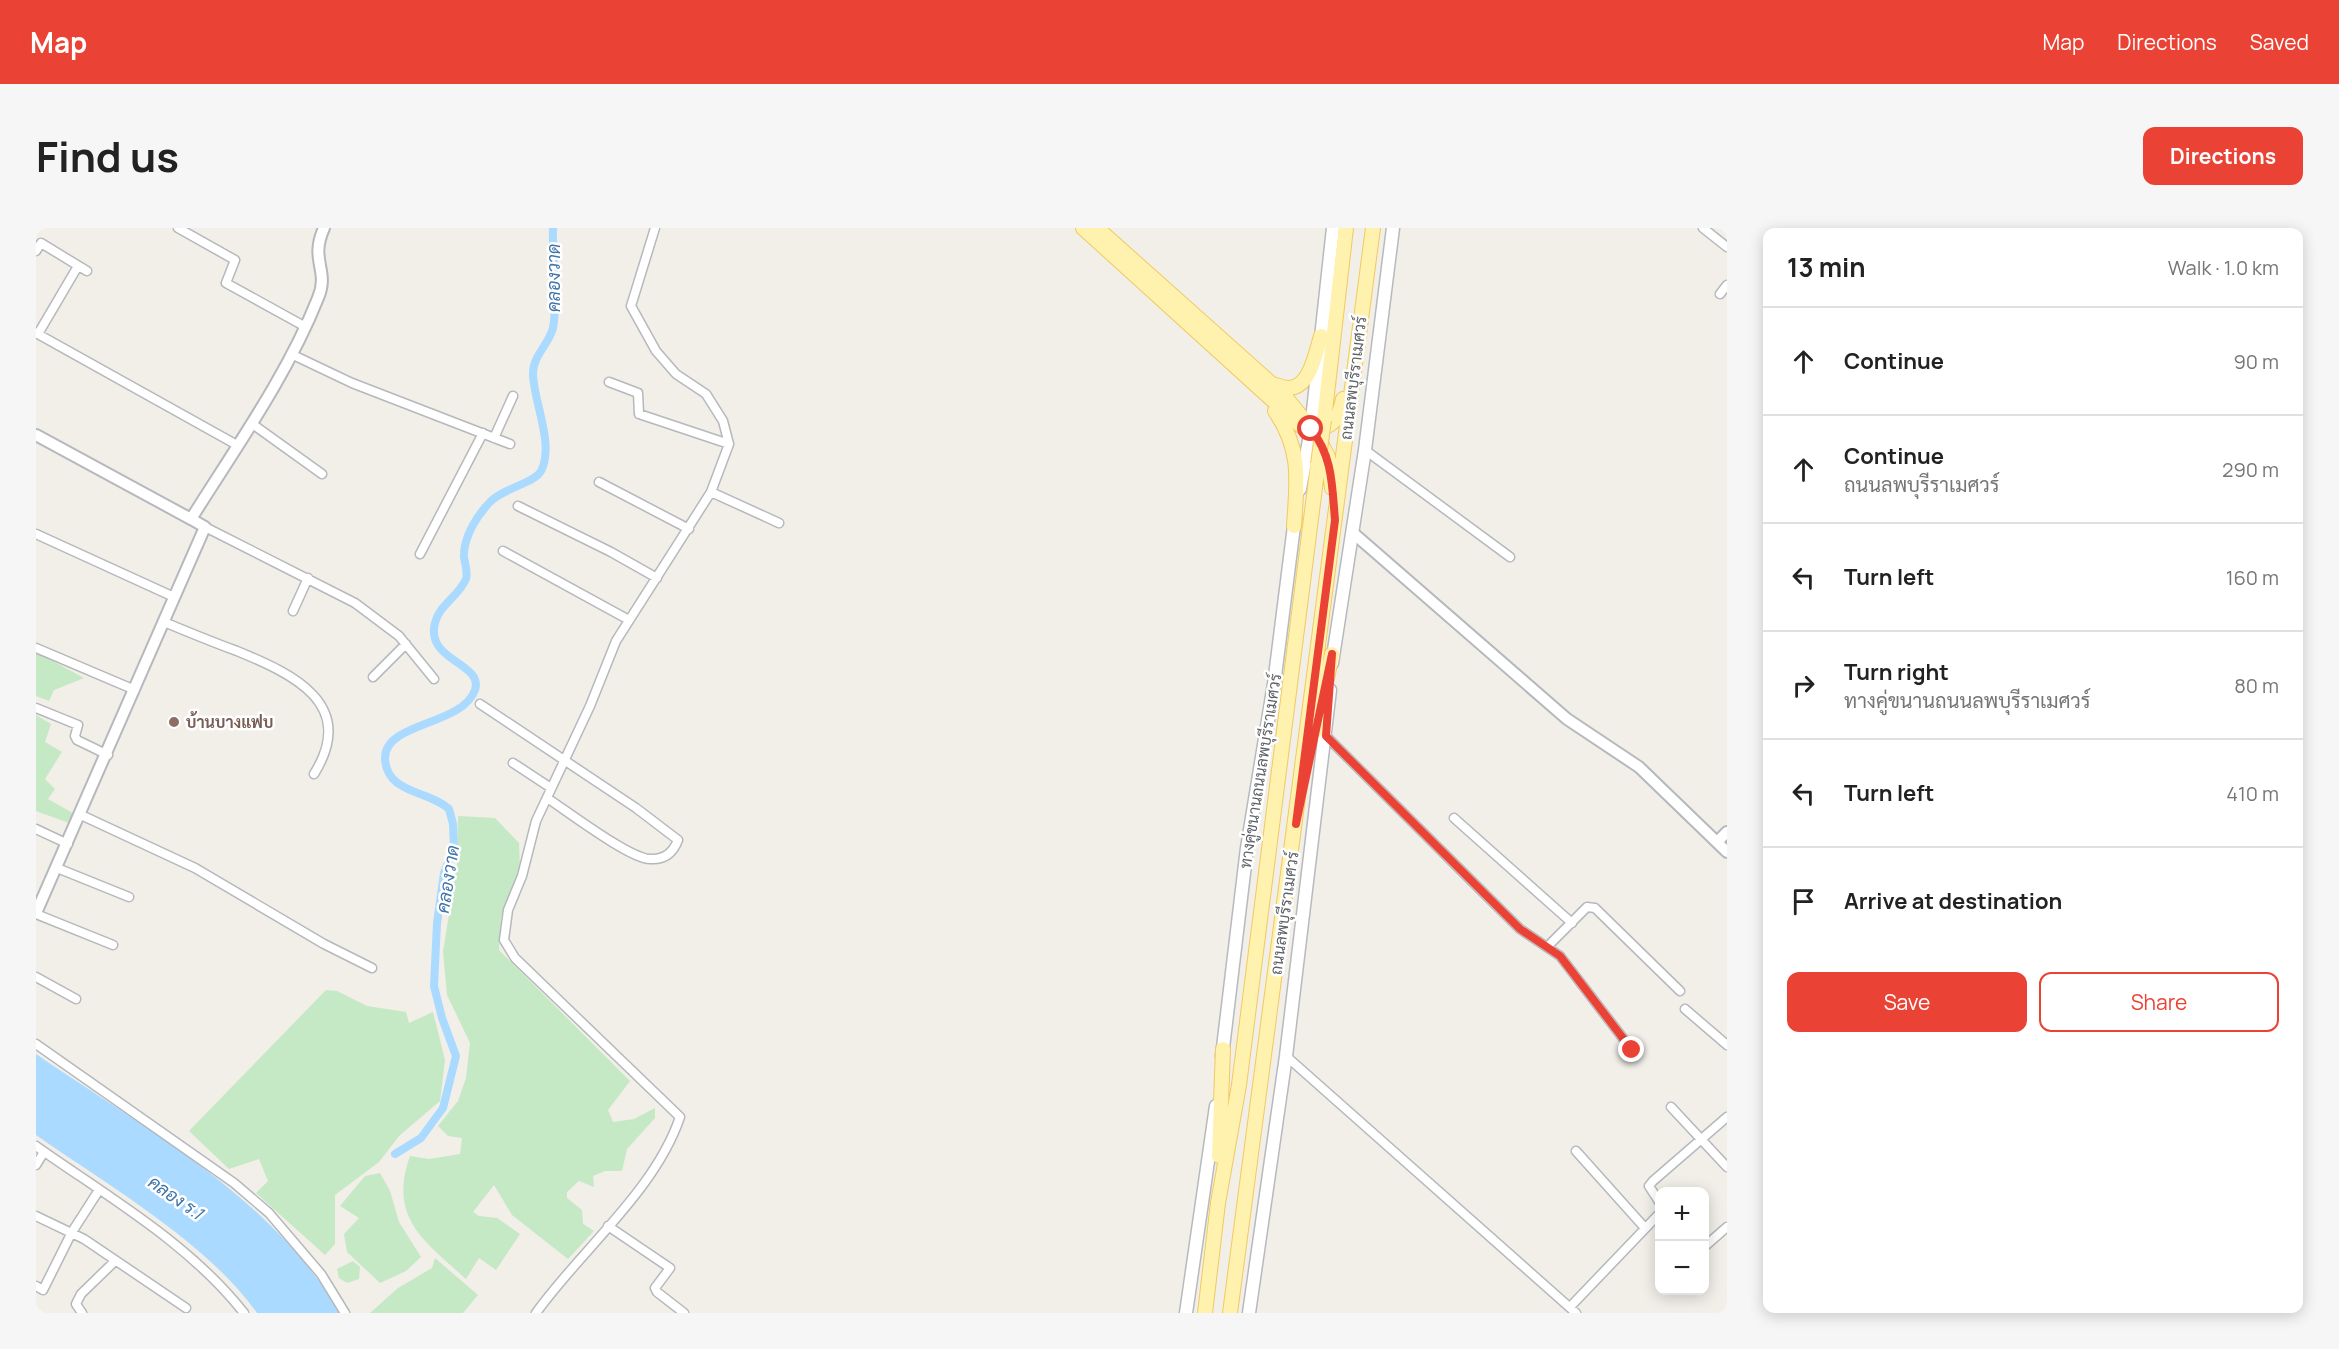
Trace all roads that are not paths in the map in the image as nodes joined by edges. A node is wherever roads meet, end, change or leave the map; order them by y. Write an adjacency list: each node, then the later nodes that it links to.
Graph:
1 (178, 228): 18 (street)
2 (324, 228): 18 (street)
3 (655, 228): 31 (street)
4 (1083, 228): 23 (main road)
5 (1097, 228): 23 (main road)
6 (1333, 228): 20 (main road, ทางคู่ขนานถนนลพบุรีราเมศวร์)
7 (1346, 228): 94 (main road, ถนนลพบุรีราเมศวร์, bridge)
8 (1373, 228): 17 (main road, ถนนลพบุรีราเมศวร์)
9 (1393, 228): 33 (main road)
10 (1703, 228): 11 (street)
11 (1727, 247)
12 (36, 251): 13 (street)
13 (78, 266): 14 (street); 19 (street)
14 (87, 271)
15 (1727, 285): 16 (street)
16 (1720, 294)
17 (1363, 304): 26 (main road); 39 (main road, ถนนลพบุรีราเมศวร์)
18 (304, 327): 21 (street)
19 (37, 333): 32 (street)
20 (1321, 336): 23 (main road); 26 (main road, ทางคู่ขนานถนนลพบุรีราเมศวร์)
21 (291, 354): 25 (street); 27 (street)
22 (609, 382): 31 (street)
23 (1267, 389): 26 (main road); 42 (main road)
24 (513, 396): 29 (street)
25 (251, 423): 32 (street); 34 (street)
26 (1311, 429): 39 (main road); 42 (main road, ทางคู่ขนานถนนลพบุรีราเมศวร์)
27 (483, 433): 29 (street); 47 (street)
28 (36, 435): 38 (street)
29 (494, 438): 30 (street)
30 (510, 444)
31 (729, 444): 36 (street)
32 (237, 445): 38 (street)
33 (1365, 450): 44 (main road); 48 (street)
34 (322, 474)
35 (598, 482): 43 (street)
36 (711, 492): 40 (street); 43 (street)
37 (518, 506): 50 (street)
38 (191, 519): 41 (street)
39 (1335, 520): 72 (main road, ถนนลพบุรีราเมศวร์)
40 (779, 523)
41 (205, 526): 49 (street); 51 (street)
42 (1294, 526): 91 (main road, ทางคู่ขนานถนนลพบุรีราเมศวร์)
43 (689, 529): 50 (street)
44 (1352, 532): 57 (main road); 75 (street)
45 (36, 534): 51 (street)
46 (503, 551): 53 (street)
47 (420, 554)
48 (1510, 557)
49 (308, 578): 52 (street); 55 (street)
50 (657, 578): 53 (street)
51 (174, 597): 54 (street)
52 (293, 611)
53 (629, 620): 65 (street)
54 (164, 622): 60 (street); 67 (street)
55 (406, 644): 58 (street); 59 (street)
56 (36, 648): 60 (street)
57 (1332, 654): 63 (main road); 72 (main road)
58 (374, 677)
59 (434, 679)
60 (135, 690): 64 (street)
61 (480, 704): 65 (street)
62 (36, 708): 64 (street)
63 (1326, 736): 83 (street); 93 (main road)
64 (108, 754): 70 (street)
65 (564, 761): 68 (street); 69 (street)
66 (513, 763): 68 (street)
67 (314, 774)
68 (551, 788): 69 (street)
69 (547, 798): 109 (street)
70 (81, 815): 76 (street); 84 (street)
71 (1454, 818): 81 (street)
72 (1296, 824): 95 (main road, ถนนลพบุรีราเมศวร์)
73 (36, 829): 76 (street)
74 (1727, 832): 75 (street)
75 (1716, 842): 77 (street)
76 (68, 844): 78 (street)
77 (1727, 852)
78 (57, 868): 79 (street); 80 (street)
79 (129, 897)
80 (36, 914): 82 (street)
81 (1572, 923): 83 (street); 86 (street)
82 (113, 945)
83 (1548, 946): 92 (street)
84 (372, 968)
85 (36, 977): 87 (street)
86 (1680, 991)
87 (76, 999)
88 (1686, 1009): 90 (street)
89 (36, 1044): 123 (street)
90 (1727, 1045)
91 (1223, 1049): 106 (main road); 126 (main road, ทางคู่ขนานถนนลพบุรีราเมศวร์)
92 (1632, 1050)
93 (1286, 1056): 119 (street); 120 (main road)
94 (1239, 1085): 95 (main road); 106 (main road, ถนนลพบุรีราเมศวร์)
95 (1261, 1088): 118 (main road, ถนนลพบุรีราเมศวร์)
96 (1671, 1107): 98 (street)
97 (1727, 1118): 98 (street)
98 (1700, 1139): 103 (street); 105 (street)
99 (36, 1146): 101 (street)
100 (1576, 1151): 111 (street)
101 (45, 1152): 102 (street); 104 (street)
102 (36, 1165)
103 (1727, 1167)
104 (99, 1190): 112 (street); 122 (street)
105 (1655, 1196)
106 (1218, 1203): 117 (main road, ถนนลพบุรีราเมศวร์)
107 (36, 1216): 112 (street)
108 (1655, 1217): 111 (street)
109 (608, 1226): 124 (street); 125 (street)
110 (1727, 1227): 113 (street)
111 (1645, 1228): 119 (street)
112 (72, 1232): 114 (street); 115 (street)
113 (1709, 1243)
114 (115, 1261): 116 (street); 121 (street)
115 (36, 1286)
116 (186, 1308)
117 (1206, 1308)
118 (1230, 1310)
119 (1573, 1310)
120 (1249, 1312)
121 (82, 1313)
122 (244, 1313)
123 (345, 1313)
124 (536, 1313)
125 (684, 1313)
126 (1186, 1313)

